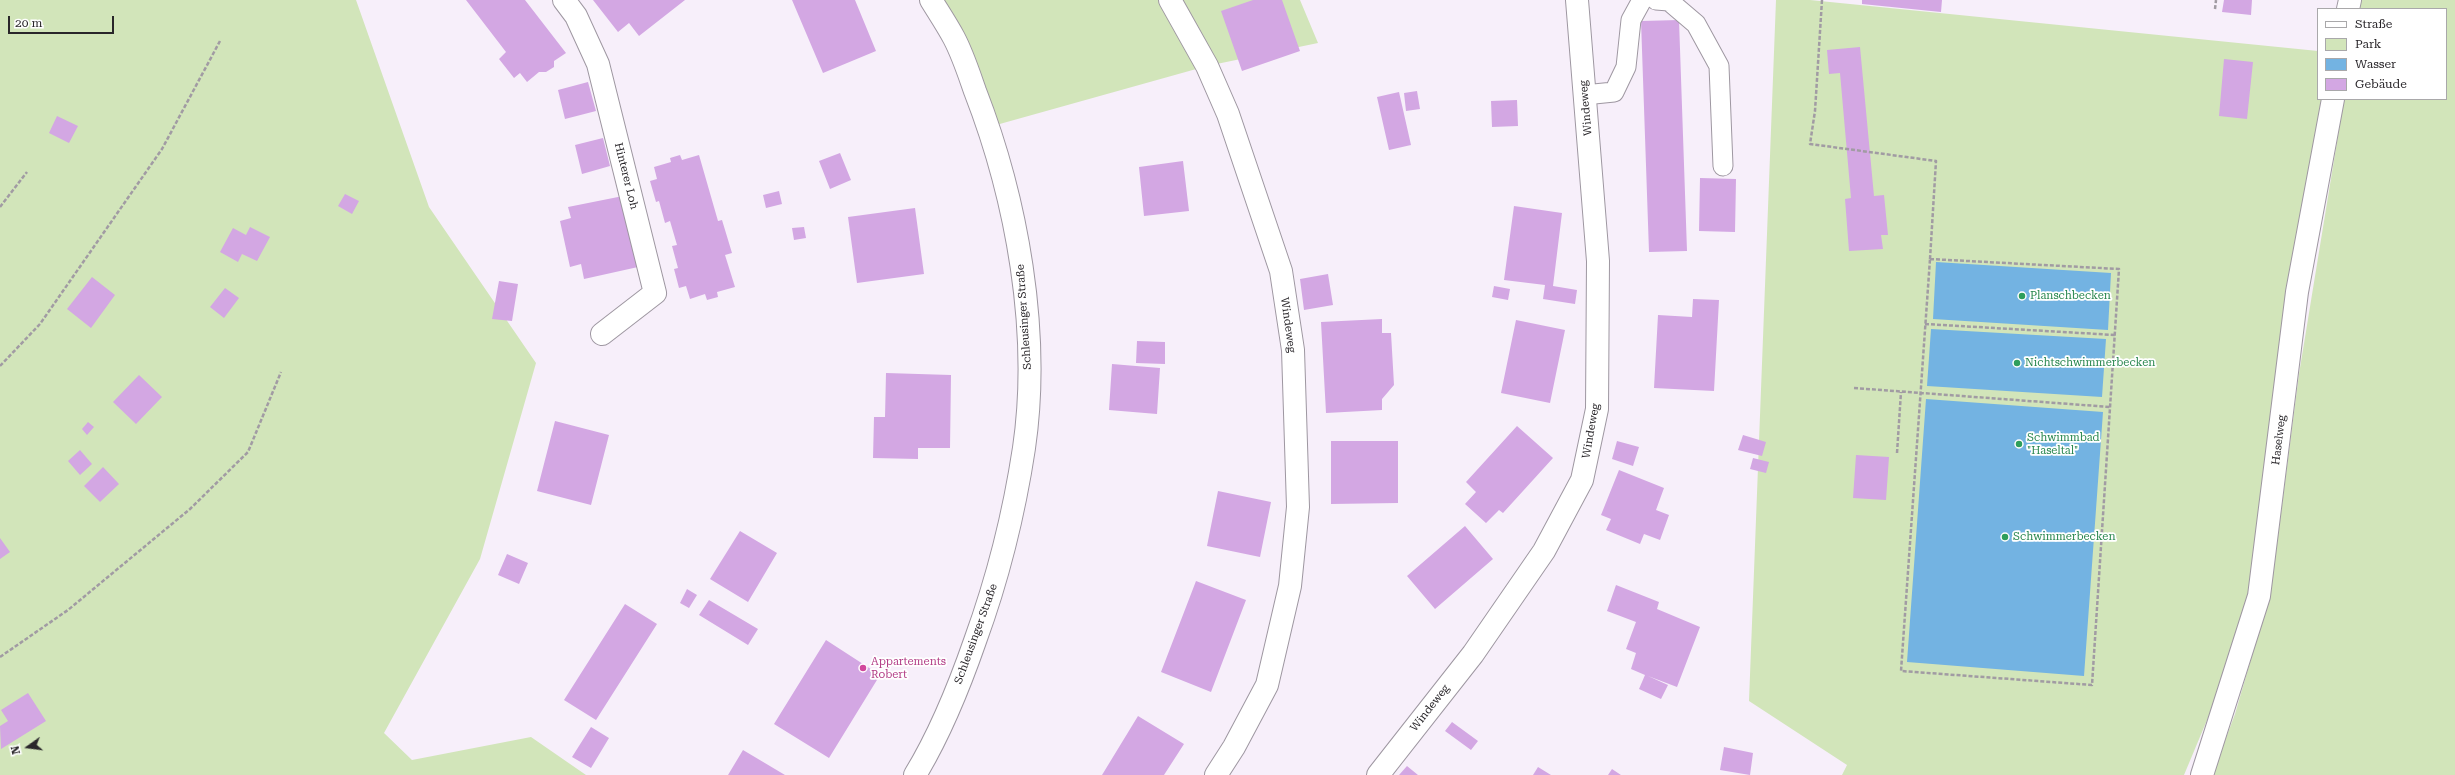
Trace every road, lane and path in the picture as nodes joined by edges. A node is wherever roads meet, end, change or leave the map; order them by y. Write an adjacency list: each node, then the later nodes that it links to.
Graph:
1 (564, 0): 18 (street, Hinterer Loh)
2 (931, 0): 28 (street, Schleusinger Straße)
3 (1170, 0): 29 (street, Windeweg)
4 (1576, 0): 11 (street, Windeweg)
5 (1642, 0): 11 (lane)
6 (1656, 0): 13 (lane)
7 (1822, 0): 16 (path)
8 (2216, 0): 9 (path)
9 (2215, 9)
10 (220, 42): 20 (path)
11 (1584, 95): 30 (street, Windeweg)
12 (2333, 100): 31 (street, Haselweg)
13 (1723, 166)
14 (26, 172): 15 (path)
15 (0, 207)
16 (1930, 259): 17 (path); 19 (path)
17 (1925, 324): 19 (path); 24 (path)
18 (602, 334)
19 (2115, 335): 25 (path)
20 (0, 366)
21 (281, 372): 27 (path)
22 (1854, 388): 23 (path)
23 (1901, 392): 24 (path); 26 (path)
24 (1920, 393): 25 (path); 25 (path)
25 (2110, 407)
26 (1897, 453)
27 (0, 657)
28 (915, 775)
29 (1216, 775)
30 (1378, 775)
31 (2202, 775)

